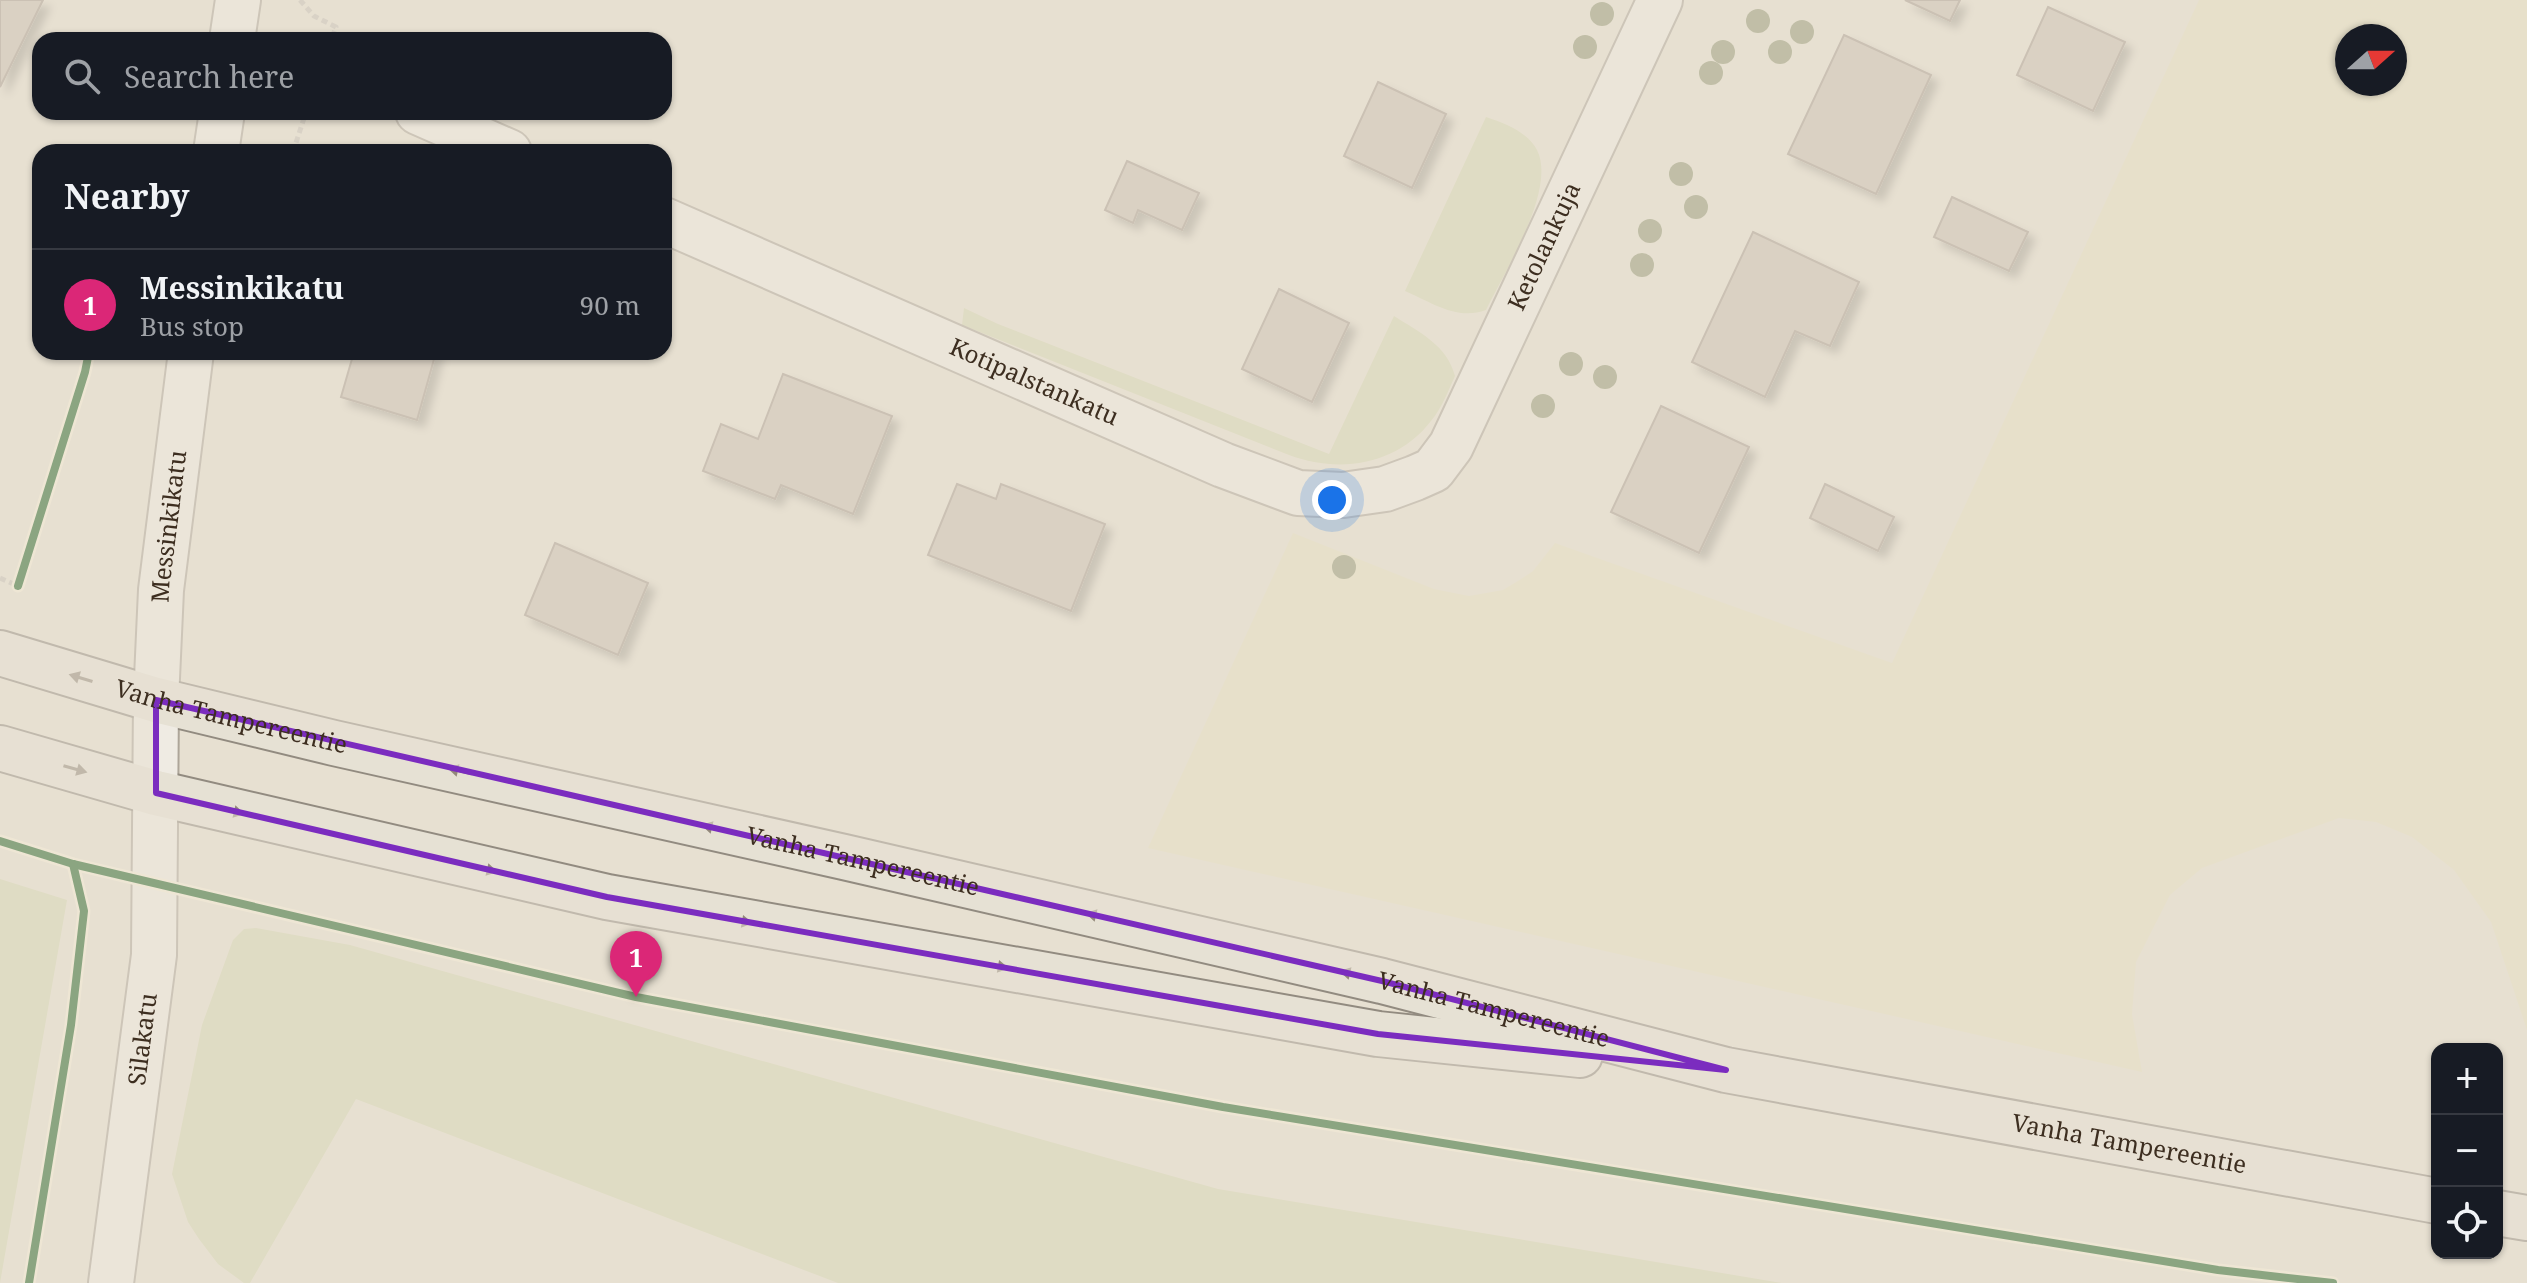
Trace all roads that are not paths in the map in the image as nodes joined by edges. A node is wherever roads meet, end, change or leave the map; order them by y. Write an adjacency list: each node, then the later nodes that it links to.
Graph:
1 (1660, 0): 8 (street, Ketolankuja)
2 (221, 120): 4 (street)
3 (436, 120): 5 (street)
4 (217, 144)
5 (491, 144)
6 (672, 224): 8 (street, Kotipalstankatu)
7 (190, 360): 10 (street, Messinkikatu)
8 (1415, 478)
9 (0, 653): 10 (main road, Vanha Tampereentie, one-way to 9)
10 (156, 700): 12 (street, Messinkikatu); 13 (main road, Vanha Tampereentie, one-way to 10)
11 (0, 748): 12 (main road, Vanha Tampereentie, one-way to 12)
12 (156, 793): 13 (main road, Vanha Tampereentie, one-way to 13); 17 (street, Silakatu)
13 (1726, 1070): 14 (main road, Vanha Tampereentie)
14 (2431, 1200)
15 (2503, 1214): 16 (main road)
16 (2527, 1218)
17 (111, 1283)

